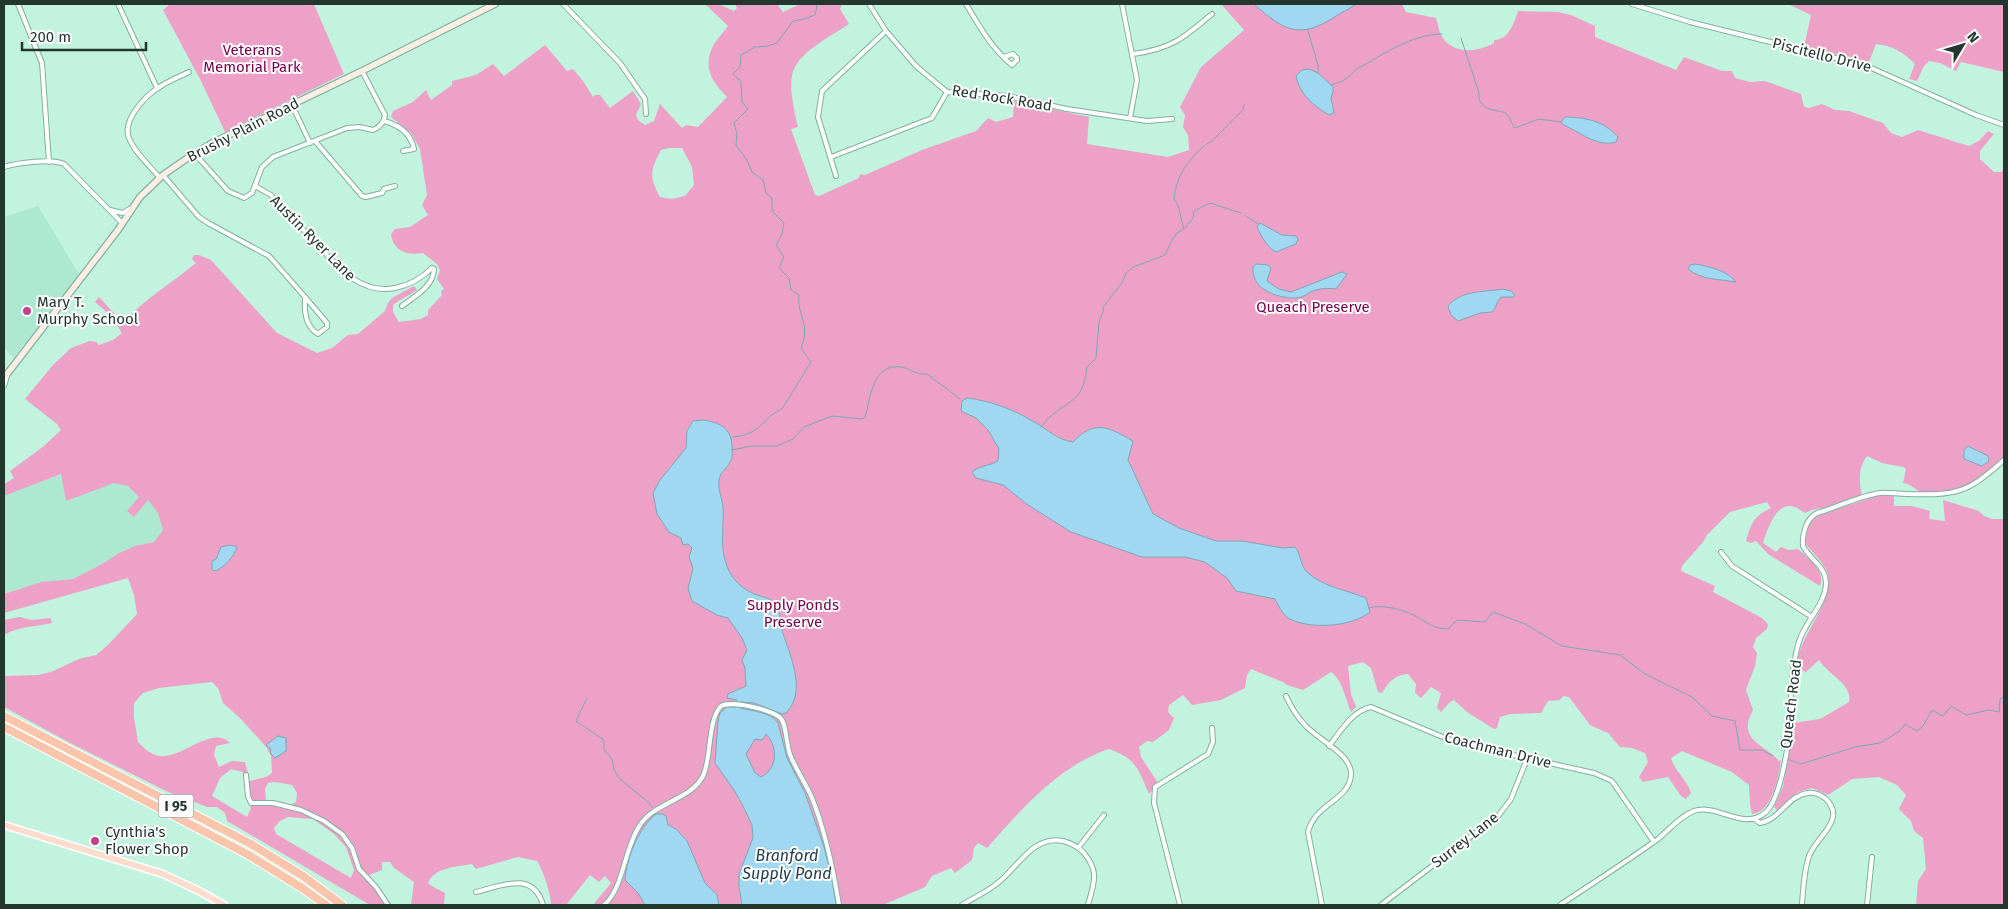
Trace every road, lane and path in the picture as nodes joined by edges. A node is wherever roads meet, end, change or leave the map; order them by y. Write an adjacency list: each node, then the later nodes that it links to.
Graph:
1 (18, 4): 28 (street)
2 (118, 4): 15 (street)
3 (495, 4): 13 (main road, Brushy Plain Road)
4 (563, 4): 18 (street)
5 (869, 4): 10 (street, Red Rock Road)
6 (966, 4): 12 (street)
7 (1122, 4): 11 (street)
8 (1632, 4): 22 (street, Piscitello Drive)
9 (1212, 14): 11 (street)
10 (886, 31): 16 (street, Red Rock Road); 27 (street)
11 (1132, 54): 19 (street)
12 (1004, 57)
13 (362, 71): 17 (main road, Brushy Plain Road); 21 (street)
14 (189, 72): 15 (street)
15 (157, 88): 30 (street)
16 (948, 92): 19 (street, Red Rock Road); 27 (street)
17 (292, 105): 24 (street); 26 (main road, Brushy Plain Road)
18 (646, 114)
19 (1130, 118): 20 (street, Red Rock Road)
20 (1172, 119)
21 (384, 121): 23 (street); 25 (street)
22 (2004, 125)
23 (315, 141): 24 (street); 33 (street)
24 (310, 143): 32 (street)
25 (403, 151)
26 (194, 153): 30 (main road, Brushy Plain Road); 32 (street)
27 (831, 157): 31 (street)
28 (49, 162): 29 (street); 35 (street)
29 (4, 167)
30 (161, 176): 34 (main road, Brushy Plain Road); 37 (street)
31 (836, 176)
32 (255, 186): 38 (street, Austin Ryer Lane)
33 (395, 186)
34 (135, 206): 35 (street); 36 (main road, Brushy Plain Road)
35 (108, 209): 36 (street)
36 (122, 224): 39 (main road, Brushy Plain Road)
37 (305, 297): 37 (street)
38 (402, 306)
39 (9, 371): 40 (main road, Brushy Plain Road); 41 (street)
40 (4, 378)
41 (4, 386)
42 (2004, 460): 44 (street, Queach Road)
43 (1721, 552): 44 (street)
44 (1812, 617): 53 (street, Queach Road)
45 (1286, 696): 49 (street)
46 (4, 716): 61 (highway, I 95)
47 (4, 728): 60 (highway, I 95)
48 (1212, 728): 68 (street)
49 (1329, 746): 50 (street, Coachman Drive); 69 (street)
50 (1527, 759): 55 (street, Coachman Drive); 70 (street, Surrey Lane)
51 (246, 775): 62 (street)
52 (1104, 815): 56 (street)
53 (1754, 819): 55 (street); 72 (street)
54 (4, 825): 59 (main road)
55 (1654, 842): 71 (street)
56 (1078, 848): 66 (street); 67 (street)
57 (1872, 857): 73 (street)
58 (476, 892): 63 (street)
59 (224, 905)
60 (326, 905)
61 (342, 905)
62 (388, 905)
63 (543, 905)
64 (604, 905): 65 (street)
65 (839, 905)
66 (962, 905)
67 (1088, 905)
68 (1180, 905)
69 (1322, 905)
70 (1382, 905)
71 (1560, 905)
72 (1802, 905)
73 (1867, 905)

